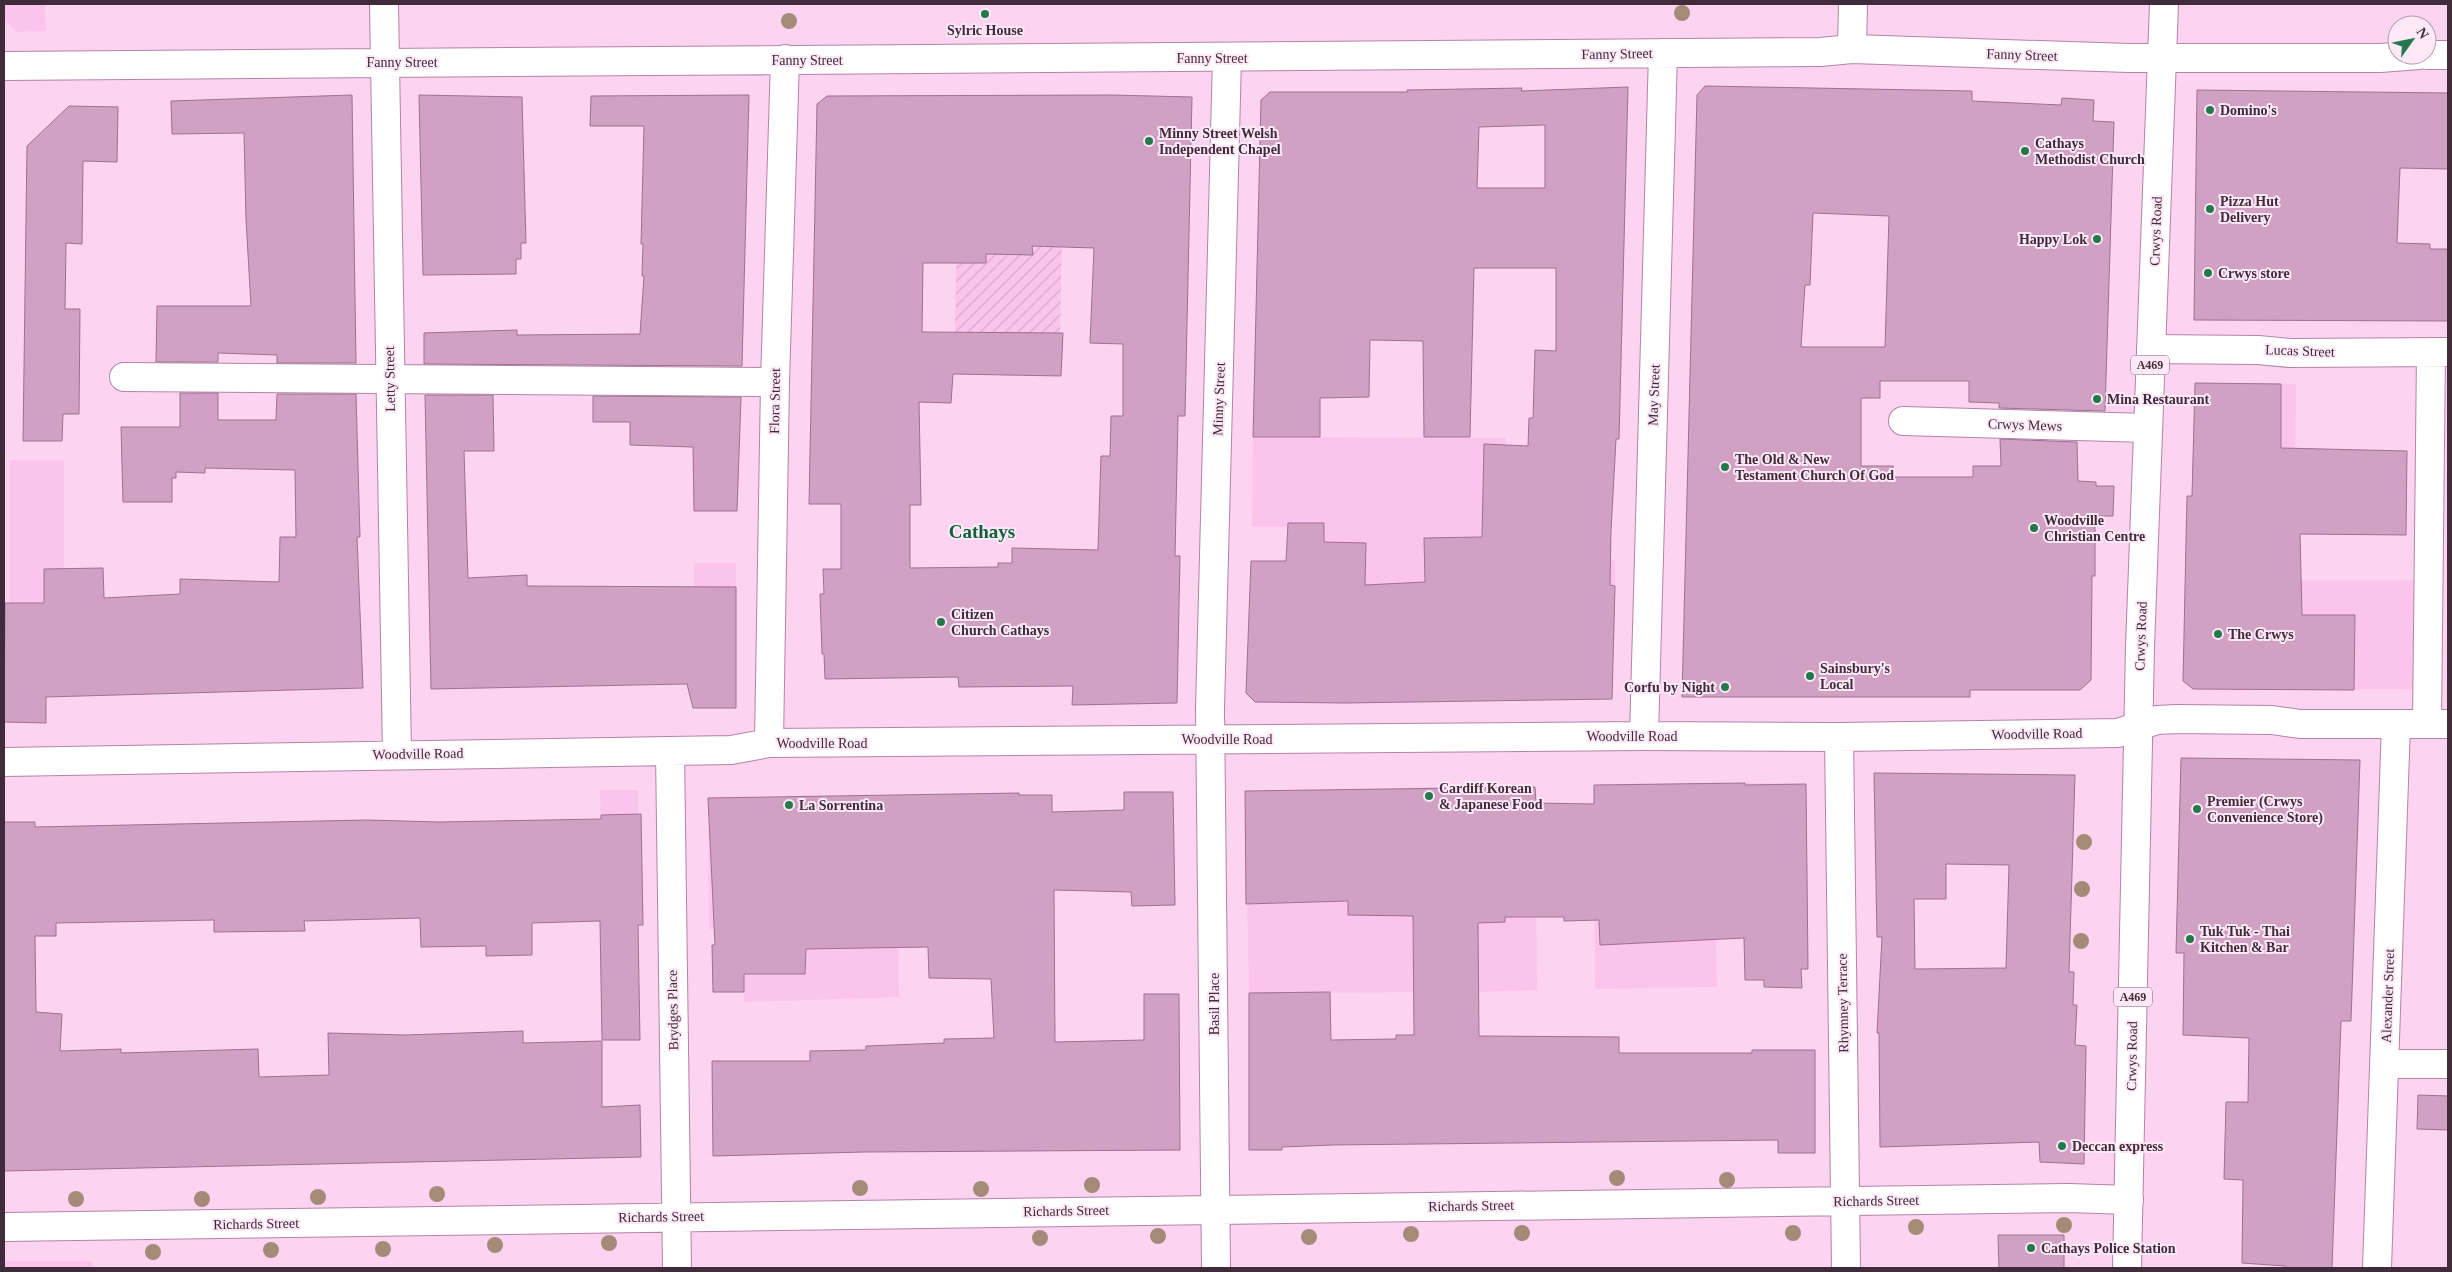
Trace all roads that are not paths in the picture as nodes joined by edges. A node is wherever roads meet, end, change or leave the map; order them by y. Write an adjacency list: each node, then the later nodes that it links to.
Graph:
1 (384, 4): 10 (street, Letty Street)
2 (1854, 4): 4 (street)
3 (2164, 4): 8 (street, Crwys Road / A469)
4 (1852, 49): 5 (street, Fanny Street); 8 (street, Fanny Street)
5 (1664, 53): 7 (street, Fanny Street); 22 (street, May Street)
6 (2387, 57): 8 (street, Fanny Street)
7 (1227, 58): 9 (street, Fanny Street); 24 (street, Minny Street)
8 (2161, 58): 12 (street, Crwys Road / A469)
9 (785, 60): 10 (street, Fanny Street); 16 (street, Flora Street)
10 (384, 62): 11 (street, Fanny Street); 15 (street, Letty Street)
11 (4, 66)
12 (2151, 349): 13 (street, Lucas Street); 18 (street, Crwys Road / A469)
13 (2440, 352): 20 (street)
14 (124, 377): 15 (street)
15 (390, 379): 16 (street); 27 (street, Letty Street)
16 (775, 382): 25 (street, Flora Street)
17 (1903, 420): 18 (street, Crwys Mews)
18 (2148, 428): 21 (street, Crwys Road / A469)
19 (2396, 724): 20 (street, Woodville Road); 21 (street, Woodville Road); 29 (street, Alexander Street)
20 (2438, 724)
21 (2138, 726): 23 (street, Woodville Road); 31 (street, Crwys Road / A469)
22 (1644, 736): 23 (street, Woodville Road); 24 (street, Woodville Road)
23 (1839, 737): 32 (street, Rhymney Terrace)
24 (1212, 740): 25 (street, Woodville Road); 33 (street, Basil Place)
25 (769, 743): 26 (street, Woodville Road)
26 (670, 751): 27 (street, Woodville Road); 34 (street, Brydges Place)
27 (397, 754): 28 (street, Woodville Road)
28 (4, 762)
29 (2386, 1064): 30 (street); 40 (street, Alexander Street)
30 (2448, 1064)
31 (2129, 1200): 32 (street, Richards Street); 39 (street, Crwys Road / A469)
32 (1845, 1202): 33 (street, Richards Street); 38 (street, Rhymney Terrace)
33 (1216, 1209): 34 (street, Richards Street); 37 (street, Basil Place)
34 (677, 1217): 35 (street, Richards Street); 36 (street, Brydges Place)
35 (4, 1227)
36 (677, 1268)
37 (1216, 1268)
38 (1846, 1268)
39 (2126, 1268)
40 (2377, 1268)

